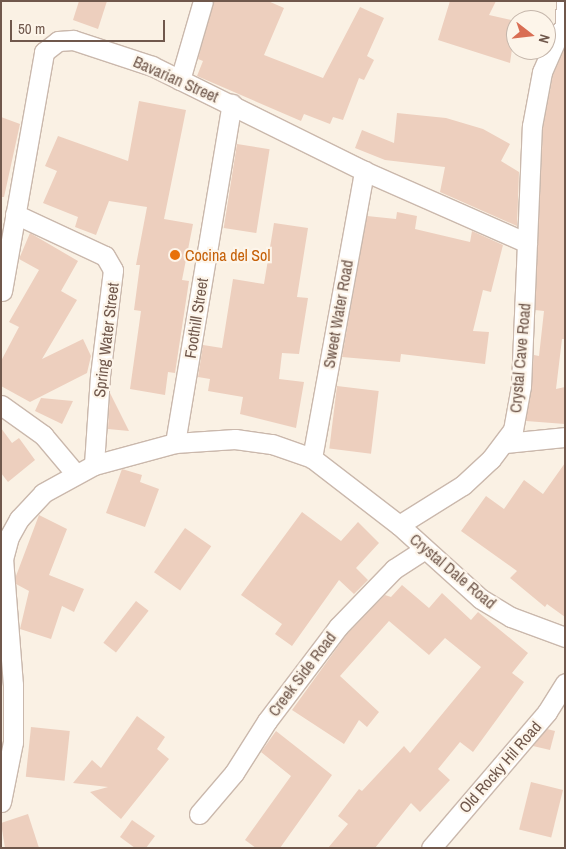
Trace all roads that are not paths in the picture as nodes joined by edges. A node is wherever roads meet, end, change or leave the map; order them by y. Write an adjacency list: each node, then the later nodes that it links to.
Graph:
1 (204, 1): 4 (street)
2 (560, 1): 3 (lane)
3 (562, 30): 8 (street, Crystal Cave Road)
4 (180, 80): 5 (street, Bavarian Street); 7 (street, Bavarian Street)
5 (232, 104): 6 (street, Bavarian Street); 12 (street, Foothill Street)
6 (364, 171): 8 (street, Bavarian Street); 14 (street, Sweet Water Road)
7 (15, 214): 9 (street, Bavarian Street); 15 (street, Spring Water Street)
8 (527, 243): 13 (street, Crystal Cave Road)
9 (2, 290)
10 (1, 405): 16 (street)
11 (565, 437): 13 (street)
12 (175, 443): 14 (street); 15 (street)
13 (505, 443): 17 (street, Crystal Cave Road)
14 (312, 458): 17 (street)
15 (94, 464): 16 (street)
16 (75, 473): 19 (street)
17 (399, 525): 18 (street, Crystal Dale Road)
18 (423, 550): 20 (street, Crystal Dale Road); 23 (street, Creek Side Road)
19 (4, 621): 22 (street)
20 (565, 637)
21 (565, 683): 24 (street, Old Rocky Hil Road)
22 (1, 802)
23 (199, 814)
24 (431, 848)

